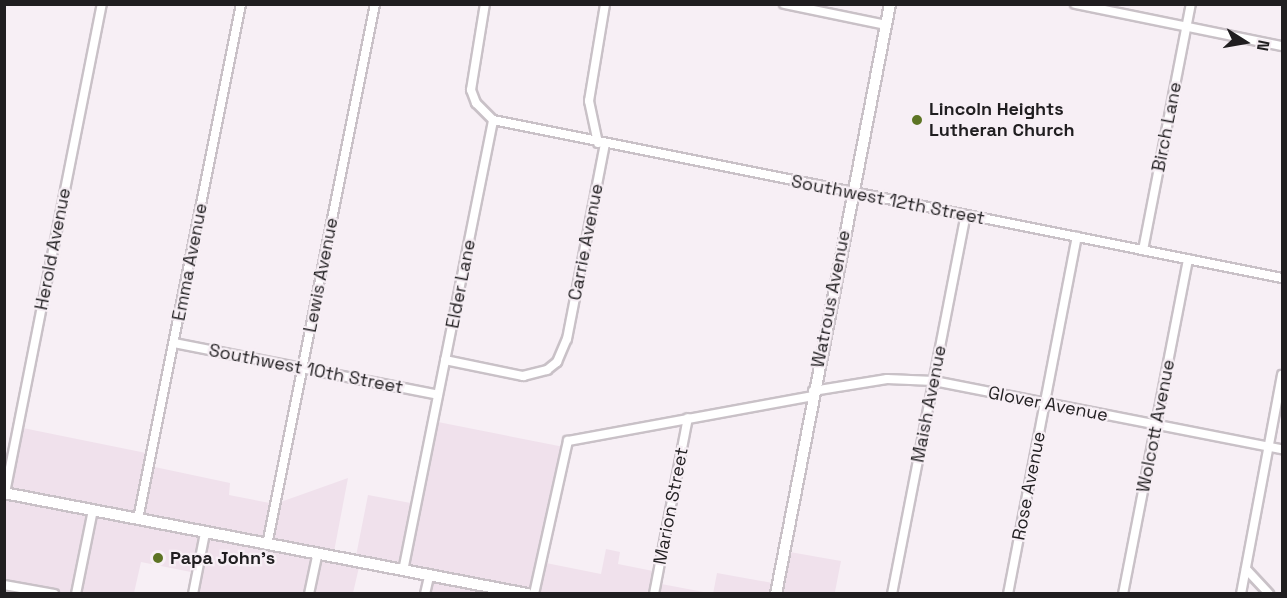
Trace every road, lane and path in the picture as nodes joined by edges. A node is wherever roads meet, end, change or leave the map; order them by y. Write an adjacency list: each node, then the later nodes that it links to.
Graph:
1 (102, 4): 33 (street, Herold Avenue)
2 (242, 4): 21 (street, Emma Avenue)
3 (375, 4): 23 (street, Lewis Avenue)
4 (485, 4): 13 (street)
5 (605, 4): 14 (street, Carrie Avenue)
6 (784, 4): 10 (street)
7 (890, 4): 10 (street, Watrous Avenue)
8 (1075, 4): 11 (street)
9 (1191, 4): 11 (street, Birch Lane)
10 (886, 25): 15 (street, Watrous Avenue)
11 (1186, 27): 12 (street); 18 (street, Birch Lane)
12 (1282, 46)
13 (493, 120): 14 (street, Southwest 12th Street); 22 (street, Elder Lane)
14 (602, 143): 15 (street, Southwest 12th Street); 22 (street, Carrie Avenue)
15 (852, 193): 16 (street, Southwest 12th Street); 26 (street, Watrous Avenue)
16 (966, 215): 17 (street, Southwest 12th Street); 25 (street, Maish Avenue)
17 (1077, 237): 18 (street, Southwest 12th Street); 28 (street, Rose Avenue)
18 (1143, 250): 19 (street, Southwest 12th Street)
19 (1188, 259): 20 (street, Southwest 12th Street); 30 (street, Wolcott Avenue)
20 (1282, 278)
21 (174, 343): 23 (street, Southwest 10th Street); 35 (street, Emma Avenue)
22 (445, 360): 27 (street, Elder Lane)
23 (302, 369): 27 (street, Southwest 10th Street); 37 (street, Lewis Avenue)
24 (1282, 375): 31 (street)
25 (934, 381): 26 (street, Glover Avenue); 28 (street, Glover Avenue); 52 (street, Maish Avenue)
26 (813, 393): 29 (street, Glover Avenue); 51 (street, Watrous Avenue)
27 (438, 395): 40 (street, Elder Lane)
28 (1045, 403): 30 (street, Glover Avenue); 53 (street, Rose Avenue)
29 (687, 418): 49 (street, Glover Avenue); 50 (street, Marion Street)
30 (1156, 425): 31 (street, Glover Avenue); 54 (street, Wolcott Avenue)
31 (1268, 446): 32 (street, Glover Avenue); 39 (street)
32 (1282, 449)
33 (5, 493): 34 (street)
34 (93, 510): 35 (street); 44 (street)
35 (138, 519): 36 (street)
36 (205, 533): 37 (street); 45 (street)
37 (267, 545): 38 (street)
38 (316, 555): 40 (street); 46 (street)
39 (1246, 569): 55 (street); 56 (street)
40 (403, 571): 41 (street)
41 (429, 576): 47 (street); 48 (street)
42 (4, 585): 43 (street)
43 (54, 594)
44 (76, 594)
45 (193, 594)
46 (309, 594)
47 (425, 594)
48 (526, 594)
49 (534, 594)
50 (654, 594)
51 (776, 594)
52 (892, 594)
53 (1008, 594)
54 (1123, 594)
55 (1241, 594)
56 (1269, 594)

